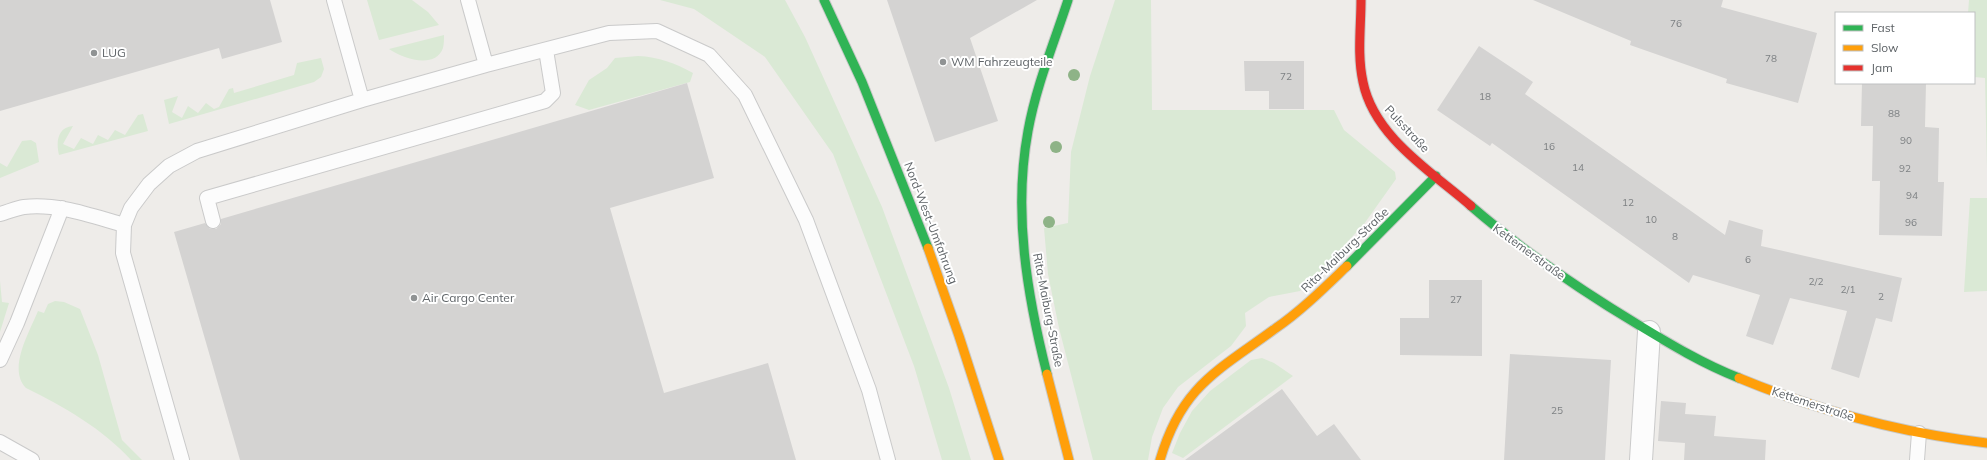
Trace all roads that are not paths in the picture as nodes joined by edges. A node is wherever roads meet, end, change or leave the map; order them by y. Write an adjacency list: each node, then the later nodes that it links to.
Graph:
1 (334, 0): 8 (lane)
2 (468, 0): 7 (lane)
3 (824, 0): 22 (street, Nord-West-Umfahrung)
4 (1068, 0): 23 (street, Rita-Maiburg-Straße)
5 (1361, 0): 9 (street, Pulsstraße)
6 (546, 50): 7 (lane); 12 (lane); 21 (lane)
7 (486, 65): 8 (lane)
8 (362, 100): 13 (lane)
9 (1436, 176): 14 (street, Kettemerstraße); 24 (street, Rita-Maiburg-Straße)
10 (62, 208): 11 (lane); 13 (lane); 15 (lane)
11 (0, 214)
12 (213, 221)
13 (124, 224): 20 (lane)
14 (1649, 332): 16 (street, Kettemerstraße); 25 (street)
15 (0, 360)
16 (1919, 433): 18 (street, Kettemerstraße); 26 (lane)
17 (0, 442): 19 (lane)
18 (1987, 443)
19 (32, 460)
20 (182, 460)
21 (888, 460)
22 (999, 460)
23 (1069, 460)
24 (1160, 460)
25 (1641, 460)
26 (1917, 460)

